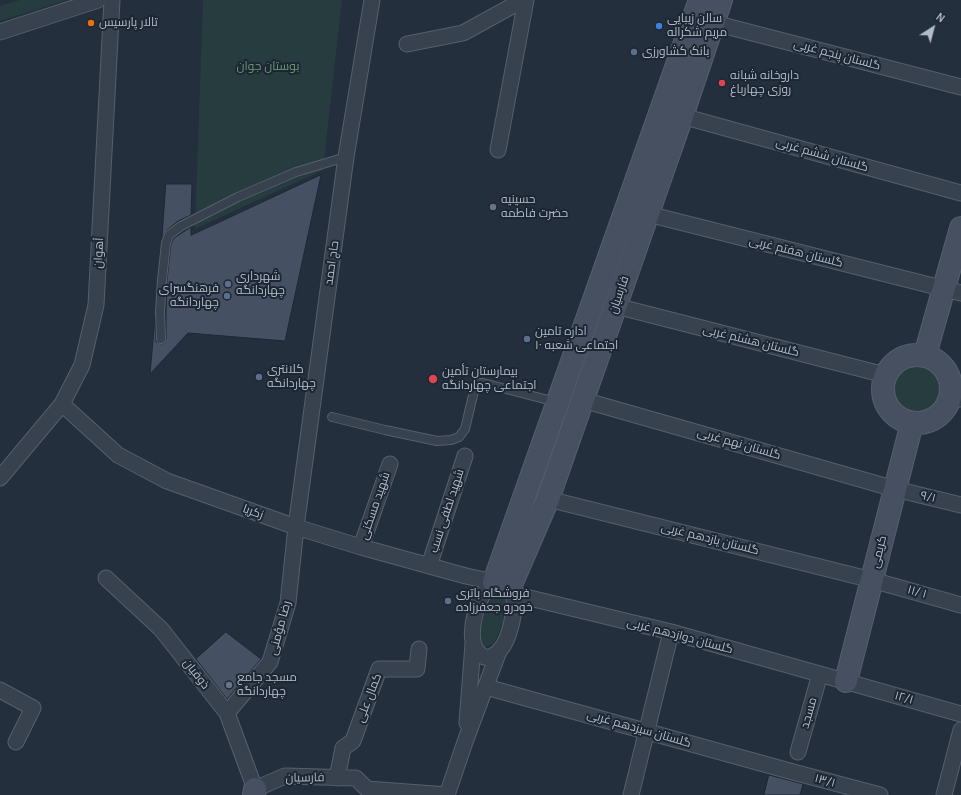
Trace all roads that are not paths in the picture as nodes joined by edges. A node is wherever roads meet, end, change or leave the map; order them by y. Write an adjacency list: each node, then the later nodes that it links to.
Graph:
1 (98, 0): 8 (street)
2 (112, 0): 25 (street, آهوان)
3 (372, 0): 13 (street, حاج احمد)
4 (525, 0): 9 (street); 12 (street)
5 (700, 0): 24 (street, فارسیان)
6 (721, 0): 7 (street, فارسیان)
7 (714, 23): 10 (street, گلستان پنجم غربی); 11 (street, فارسیان)
8 (0, 32)
9 (407, 44)
10 (961, 87)
11 (682, 116): 14 (street, گلستان ششم غربی); 15 (street, فارسیان)
12 (498, 150)
13 (346, 157): 19 (lane); 34 (street, حاج احمد)
14 (961, 193)
15 (648, 214): 17 (street, گلستان هفتم غربی); 18 (street, فارسیان)
16 (961, 228): 17 (street)
17 (952, 291): 20 (street)
18 (616, 306): 21 (street, گلستان هشتم غربی); 23 (street, فارسیان)
19 (161, 339)
20 (925, 355): 21 (street); 22 (street)
21 (885, 375): 27 (street)
22 (956, 398): 27 (street)
23 (583, 400): 31 (street, گلستان نهم غربی); 32 (street, فارسیان)
24 (558, 403): 26 (lane); 39 (street, فارسیان)
25 (62, 404): 30 (street, آهوان); 34 (street, زکریا)
26 (332, 417)
27 (912, 423): 31 (street, کریمی)
28 (465, 456): 36 (street, شهید لطفی نسب)
29 (390, 464): 35 (street, شهید مسکنی)
30 (0, 478)
31 (895, 488): 33 (street, ۹/۱); 38 (street, کریمی)
32 (548, 499): 38 (street, گلستان یازدهم غربی); 39 (street, فارسیان)
33 (961, 505)
34 (296, 527): 35 (street, زکریا); 49 (street, رضا مؤمنی)
35 (361, 547): 36 (street, زکریا)
36 (429, 566): 39 (street, زکریا)
37 (106, 578): 49 (street, ذوقیان)
38 (872, 580): 40 (street, ۱۱/ ۱); 46 (street, کریمی)
39 (500, 590): 41 (street, گلستان دوازدهم غربی); 42 (street, فارسیان); 44 (street, فارسیان)
40 (961, 605)
41 (670, 632): 45 (street, گلستان دوازدهم غربی); 52 (street)
42 (473, 644): 44 (street); 54 (street, فارسیان)
43 (419, 649): 57 (street, کمال علی)
44 (499, 651): 47 (street, فارسیان)
45 (820, 674): 46 (street, گلستان دوازدهم غربی); 55 (street, مسجد)
46 (846, 682): 50 (street, ۱۲/۱)
47 (486, 687): 52 (street, گلستان سیزدهم غربی); 54 (street, فارسیان)
48 (0, 690): 53 (street)
49 (227, 713): 59 (street, ذوقیان)
50 (961, 714)
51 (961, 730): 63 (street)
52 (647, 731): 56 (street, گلستان سیزدهم غربی); 61 (street)
53 (16, 742)
54 (465, 742): 60 (street, فارسیان)
55 (798, 752)
56 (793, 772): 62 (street, ۱۳/۱)
57 (337, 778): 58 (street, فارسیان); 59 (street, فارسیان)
58 (364, 792): 60 (street, فارسیان)
59 (259, 793)
60 (447, 795)
61 (632, 795)
62 (880, 795)
63 (944, 795)

